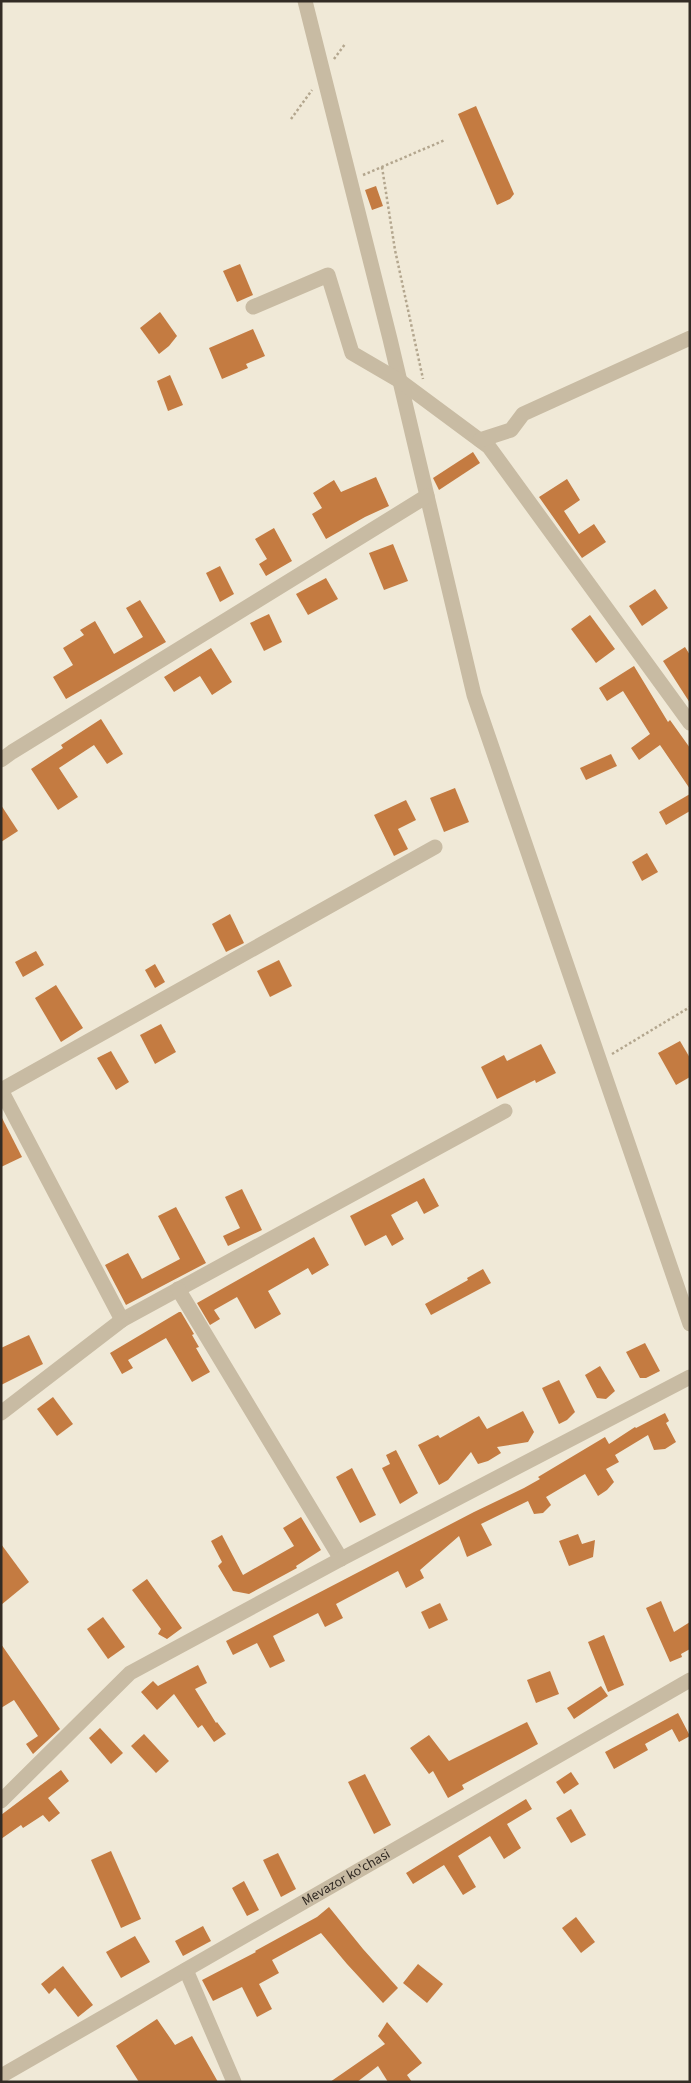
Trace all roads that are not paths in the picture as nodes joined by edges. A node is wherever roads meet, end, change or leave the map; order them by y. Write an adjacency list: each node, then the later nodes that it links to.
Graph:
1 (305, 1): 4 (street)
2 (253, 308): 4 (street)
3 (690, 338): 5 (street)
4 (400, 381): 5 (street); 6 (street)
5 (480, 440): 7 (street)
6 (427, 496): 8 (street); 14 (street)
7 (690, 723)
8 (1, 760)
9 (434, 847): 10 (street)
10 (1, 1090): 13 (street)
11 (505, 1111): 12 (street)
12 (178, 1289): 13 (street); 17 (street)
13 (122, 1320): 16 (street)
14 (690, 1324)
15 (690, 1377): 17 (street)
16 (1, 1413)
17 (341, 1559): 19 (street)
18 (690, 1680): 20 (street, Mevazor ko'chasi)
19 (1, 1801)
20 (186, 1970): 21 (street, Mevazor ko'chasi); 22 (street)
21 (1, 2076)
22 (234, 2082)

